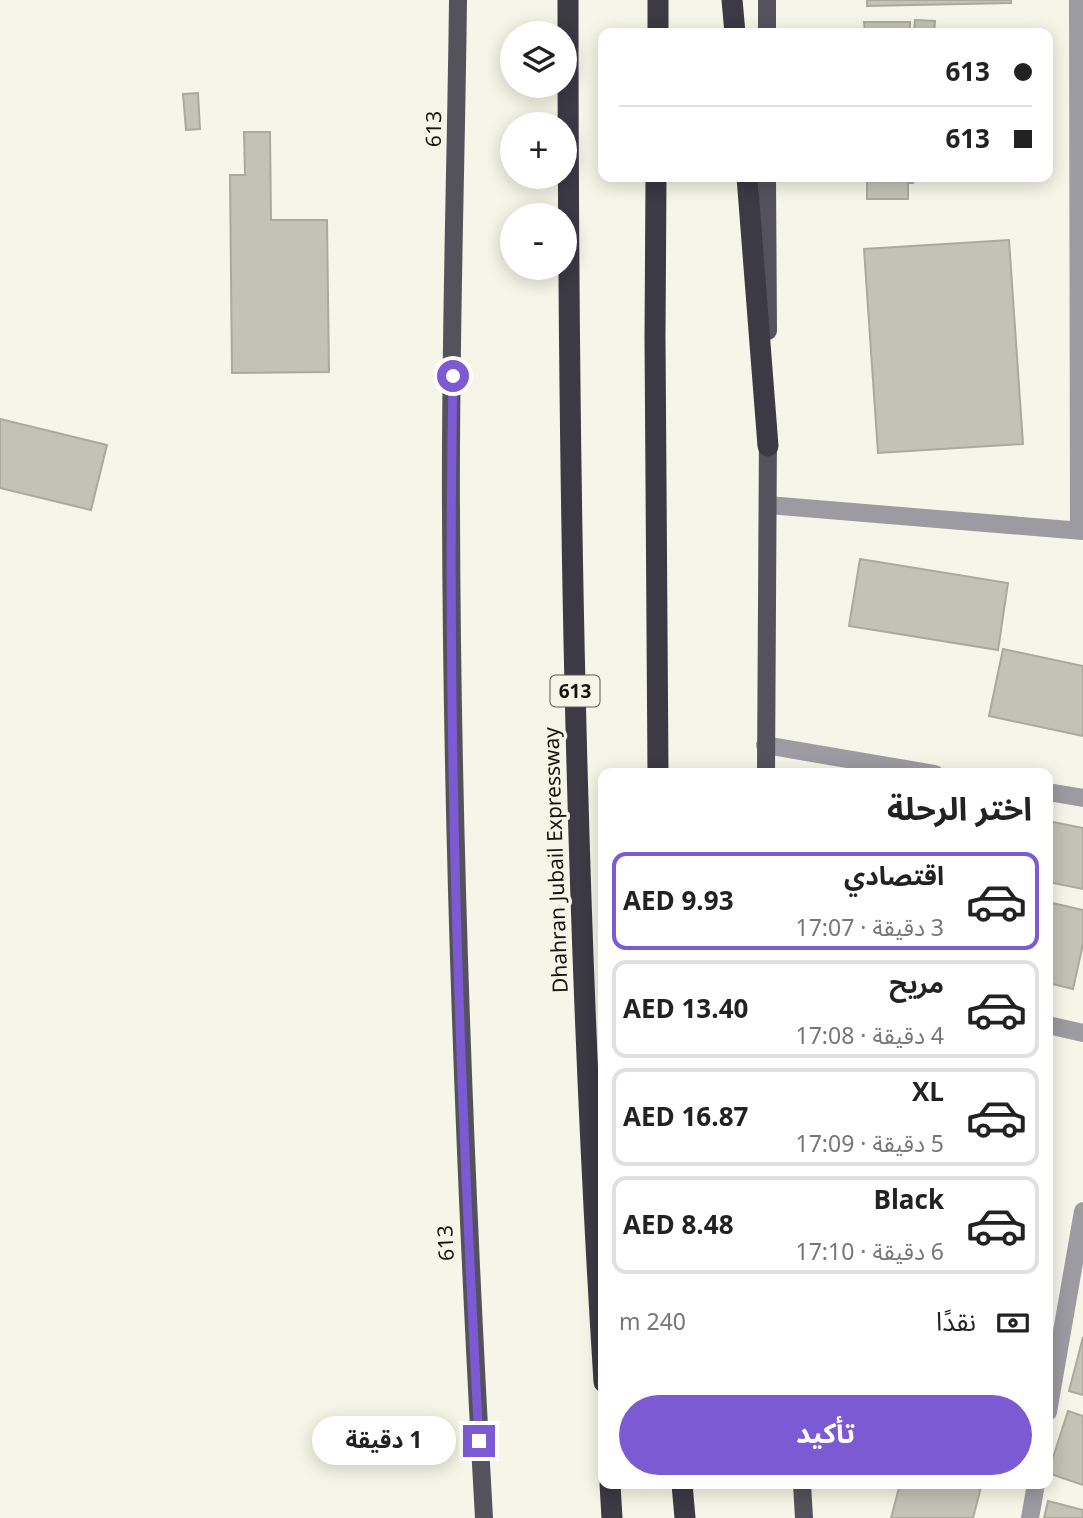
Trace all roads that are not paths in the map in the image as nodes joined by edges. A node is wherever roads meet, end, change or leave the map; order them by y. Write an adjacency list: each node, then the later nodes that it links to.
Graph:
1 (458, 0): 31 (main road, 613)
2 (568, 0): 25 (highway, Dhahran Jubail Expressway / 613)
3 (658, 0): 7 (highway)
4 (733, 0): 8 (highway)
5 (767, 0): 9 (main road)
6 (1078, 0): 15 (street)
7 (658, 28)
8 (735, 28)
9 (767, 28)
10 (656, 182): 17 (highway)
11 (747, 182): 13 (highway)
12 (767, 182): 13 (main road)
13 (768, 446): 14 (main road)
14 (768, 505): 15 (street); 16 (main road)
15 (1081, 531)
16 (765, 746): 18 (main road); 19 (street)
17 (658, 768)
18 (766, 768)
19 (899, 768)
20 (1053, 793): 21 (street)
21 (1083, 798)
22 (1053, 1026): 23 (street)
23 (1083, 1033)
24 (1083, 1211): 26 (street)
25 (598, 1290)
26 (1053, 1383)
27 (610, 1489): 32 (highway)
28 (682, 1489): 33 (highway)
29 (802, 1489): 34 (main road)
30 (1035, 1489): 35 (street)
31 (484, 1518)
32 (612, 1518)
33 (685, 1518)
34 (804, 1518)
35 (1030, 1518)

